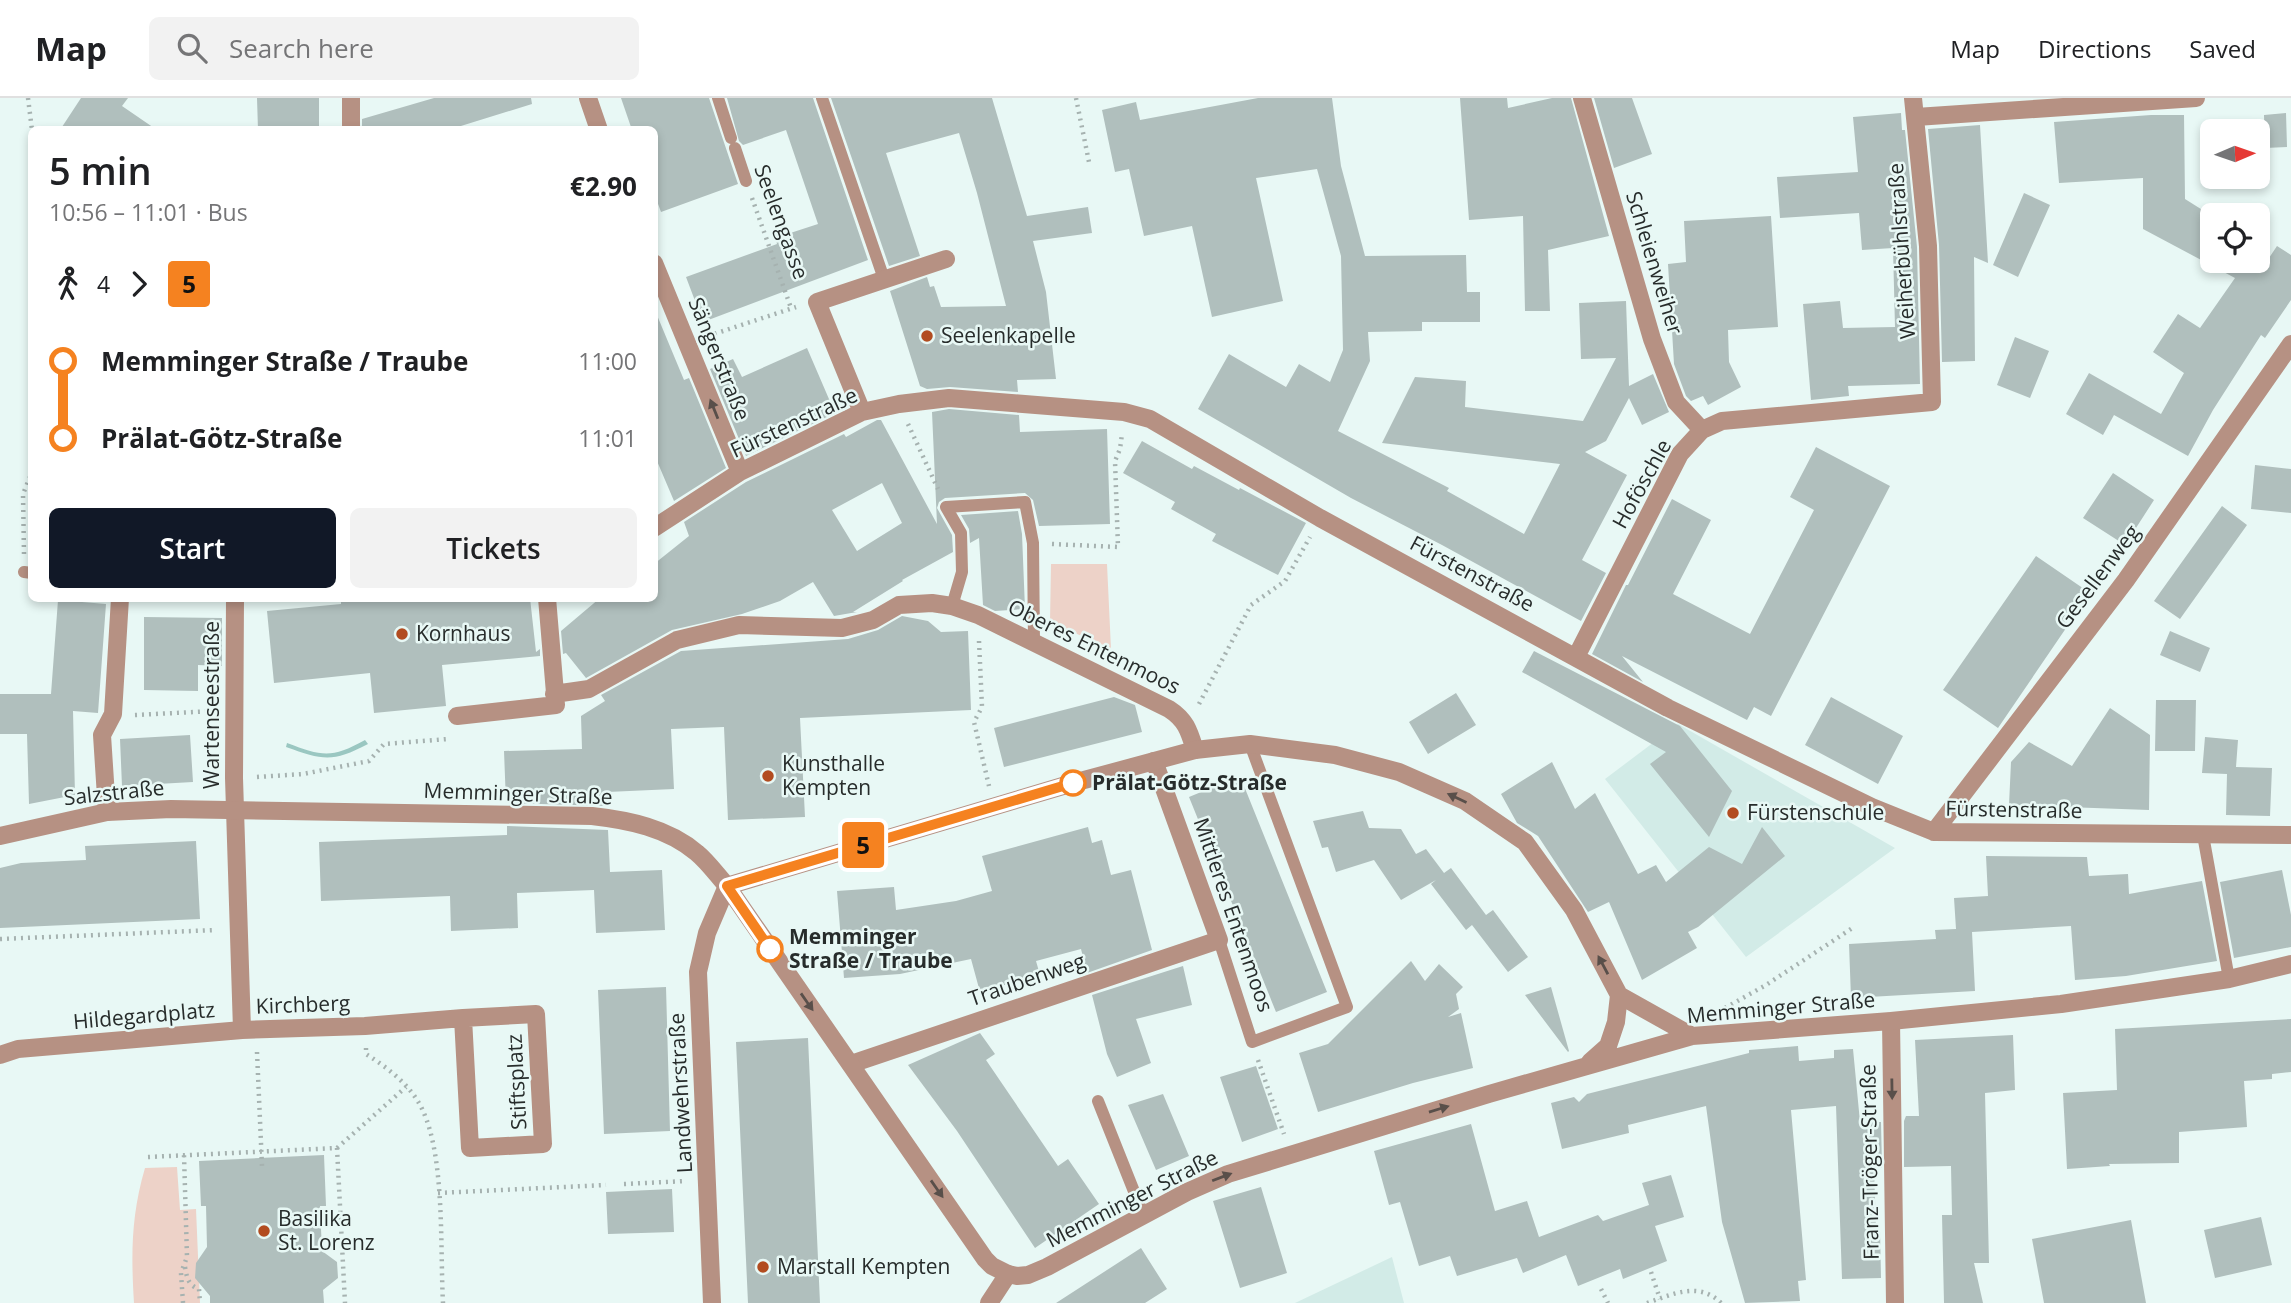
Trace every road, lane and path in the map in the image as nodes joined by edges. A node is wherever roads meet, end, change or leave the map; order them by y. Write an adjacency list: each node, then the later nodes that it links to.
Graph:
1 (28, 98): 11 (path)
2 (351, 98): 12 (street)
3 (588, 98): 13 (street)
4 (718, 98): 15 (lane, Seelengasse)
5 (822, 98): 18 (lane)
6 (1076, 98): 14 (path)
7 (1582, 98): 27 (street, Schleienweiher)
8 (1913, 98): 10 (street, Weiherbühlstraße)
9 (2196, 98): 10 (street)
10 (1916, 117): 23 (street, Weiherbühlstraße)
11 (32, 126)
12 (351, 126)
13 (595, 126)
14 (1089, 162)
15 (746, 181): 20 (path, Seelengasse)
16 (946, 259): 18 (street)
17 (658, 272): 21 (street, Sängerstraße)
18 (884, 279): 19 (street)
19 (817, 302): 20 (path); 25 (street)
20 (792, 308): 21 (path)
21 (688, 342): 28 (street, Sängerstraße, one-way to 21)
22 (2291, 344): 54 (street, Gesellenweg)
23 (1931, 402): 27 (street, Hoföschle)
24 (899, 404): 25 (street, Fürstenstraße); 26 (street, Fürstenstraße); 30 (path)
25 (862, 412): 28 (street, Fürstenstraße)
26 (1124, 412): 32 (path); 41 (street, Fürstenstraße)
27 (1702, 430): 41 (street, Hoföschle)
28 (740, 472): 31 (street, Fürstenstraße)
29 (28, 482): 34 (path)
30 (946, 507): 32 (lane); 38 (lane)
31 (658, 525)
32 (1033, 543): 40 (lane)
33 (1300, 556): 46 (path)
34 (28, 572)
35 (120, 602): 44 (street)
36 (235, 602): 43 (street, Wartenseestraße)
37 (547, 602): 42 (street)
38 (952, 606): 39 (street, Oberes Entenmoos); 42 (street, Oberes Entenmoos)
39 (978, 615): 40 (street, Oberes Entenmoos); 51 (path)
40 (1034, 643): 46 (street, Oberes Entenmoos)
41 (1577, 657): 54 (street, Fürstenstraße)
42 (554, 694): 45 (street)
43 (235, 710): 44 (path); 50 (street, Wartenseestraße)
44 (113, 714): 53 (street)
45 (457, 716): 50 (path)
46 (1188, 725): 48 (street, Oberes Entenmoos)
47 (1250, 744): 48 (street); 65 (street, one-way to 47); 71 (lane, Mittleres Entenmoos)
48 (1195, 750): 49 (street)
49 (1154, 761): 51 (street); 62 (street, Mittleres Entenmoos)
50 (234, 778): 52 (street, Wartenseestraße)
51 (994, 806): 58 (street)
52 (235, 811): 53 (street, Salzstraße); 58 (street, Memminger Straße); 60 (street, Hildegardplatz)
53 (107, 812): 57 (street, Salzstraße)
54 (1934, 832): 55 (street, Fürstenstraße)
55 (2203, 835): 56 (street, Fürstenstraße); 64 (lane)
56 (2291, 835)
57 (0, 836)
58 (727, 886): 73 (street, Memminger Straße, one-way to 73); 83 (street, Landwehrstraße)
59 (1854, 927): 70 (path)
60 (240, 929): 61 (path); 69 (street, Hildegardplatz)
61 (0, 939)
62 (1219, 940): 71 (lane, Mittleres Entenmoos); 73 (street, Traubenweg)
63 (2291, 964): 64 (street, Memminger Straße)
64 (2229, 979): 67 (street, Memminger Straße)
65 (1619, 995): 70 (street); 74 (street)
66 (463, 1018): 66 (street, Stiftsplatz); 68 (street, Stiftsplatz)
67 (1891, 1021): 70 (street, Memminger Straße); 102 (street, Franz-Tröger-Straße, one-way to 102)
68 (365, 1026): 69 (street, Kirchberg); 75 (path)
69 (249, 1030): 72 (street, Hildegardplatz); 78 (path)
70 (1698, 1036): 74 (street, Memminger Straße)
71 (1252, 1042): 80 (path)
72 (0, 1055)
73 (851, 1064): 90 (street, Memminger Straße, one-way to 90)
74 (1584, 1066): 80 (street, Memminger Straße, one-way to 74)
75 (406, 1087): 77 (path); 86 (path)
76 (1098, 1101): 87 (lane)
77 (337, 1148): 78 (path); 95 (path)
78 (262, 1153): 79 (path); 82 (path)
79 (184, 1155): 81 (path); 88 (path)
80 (1291, 1155): 87 (street, Memminger Straße, one-way to 80)
81 (148, 1157)
82 (262, 1167)
83 (708, 1180): 84 (path); 97 (street, Landwehrstraße)
84 (624, 1184)
85 (606, 1185): 86 (path)
86 (438, 1193): 96 (path)
87 (1143, 1214): 90 (street, Memminger Straße)
88 (185, 1267): 93 (path); 94 (path)
89 (1651, 1272): 92 (path)
90 (1008, 1274): 98 (street)
91 (1601, 1289): 99 (path)
92 (1660, 1299): 100 (path); 101 (path)
93 (183, 1303)
94 (200, 1303)
95 (345, 1303)
96 (443, 1303)
97 (712, 1303)
98 (989, 1303)
99 (1608, 1303)
100 (1647, 1303)
101 (1721, 1303)
102 (1895, 1303)

